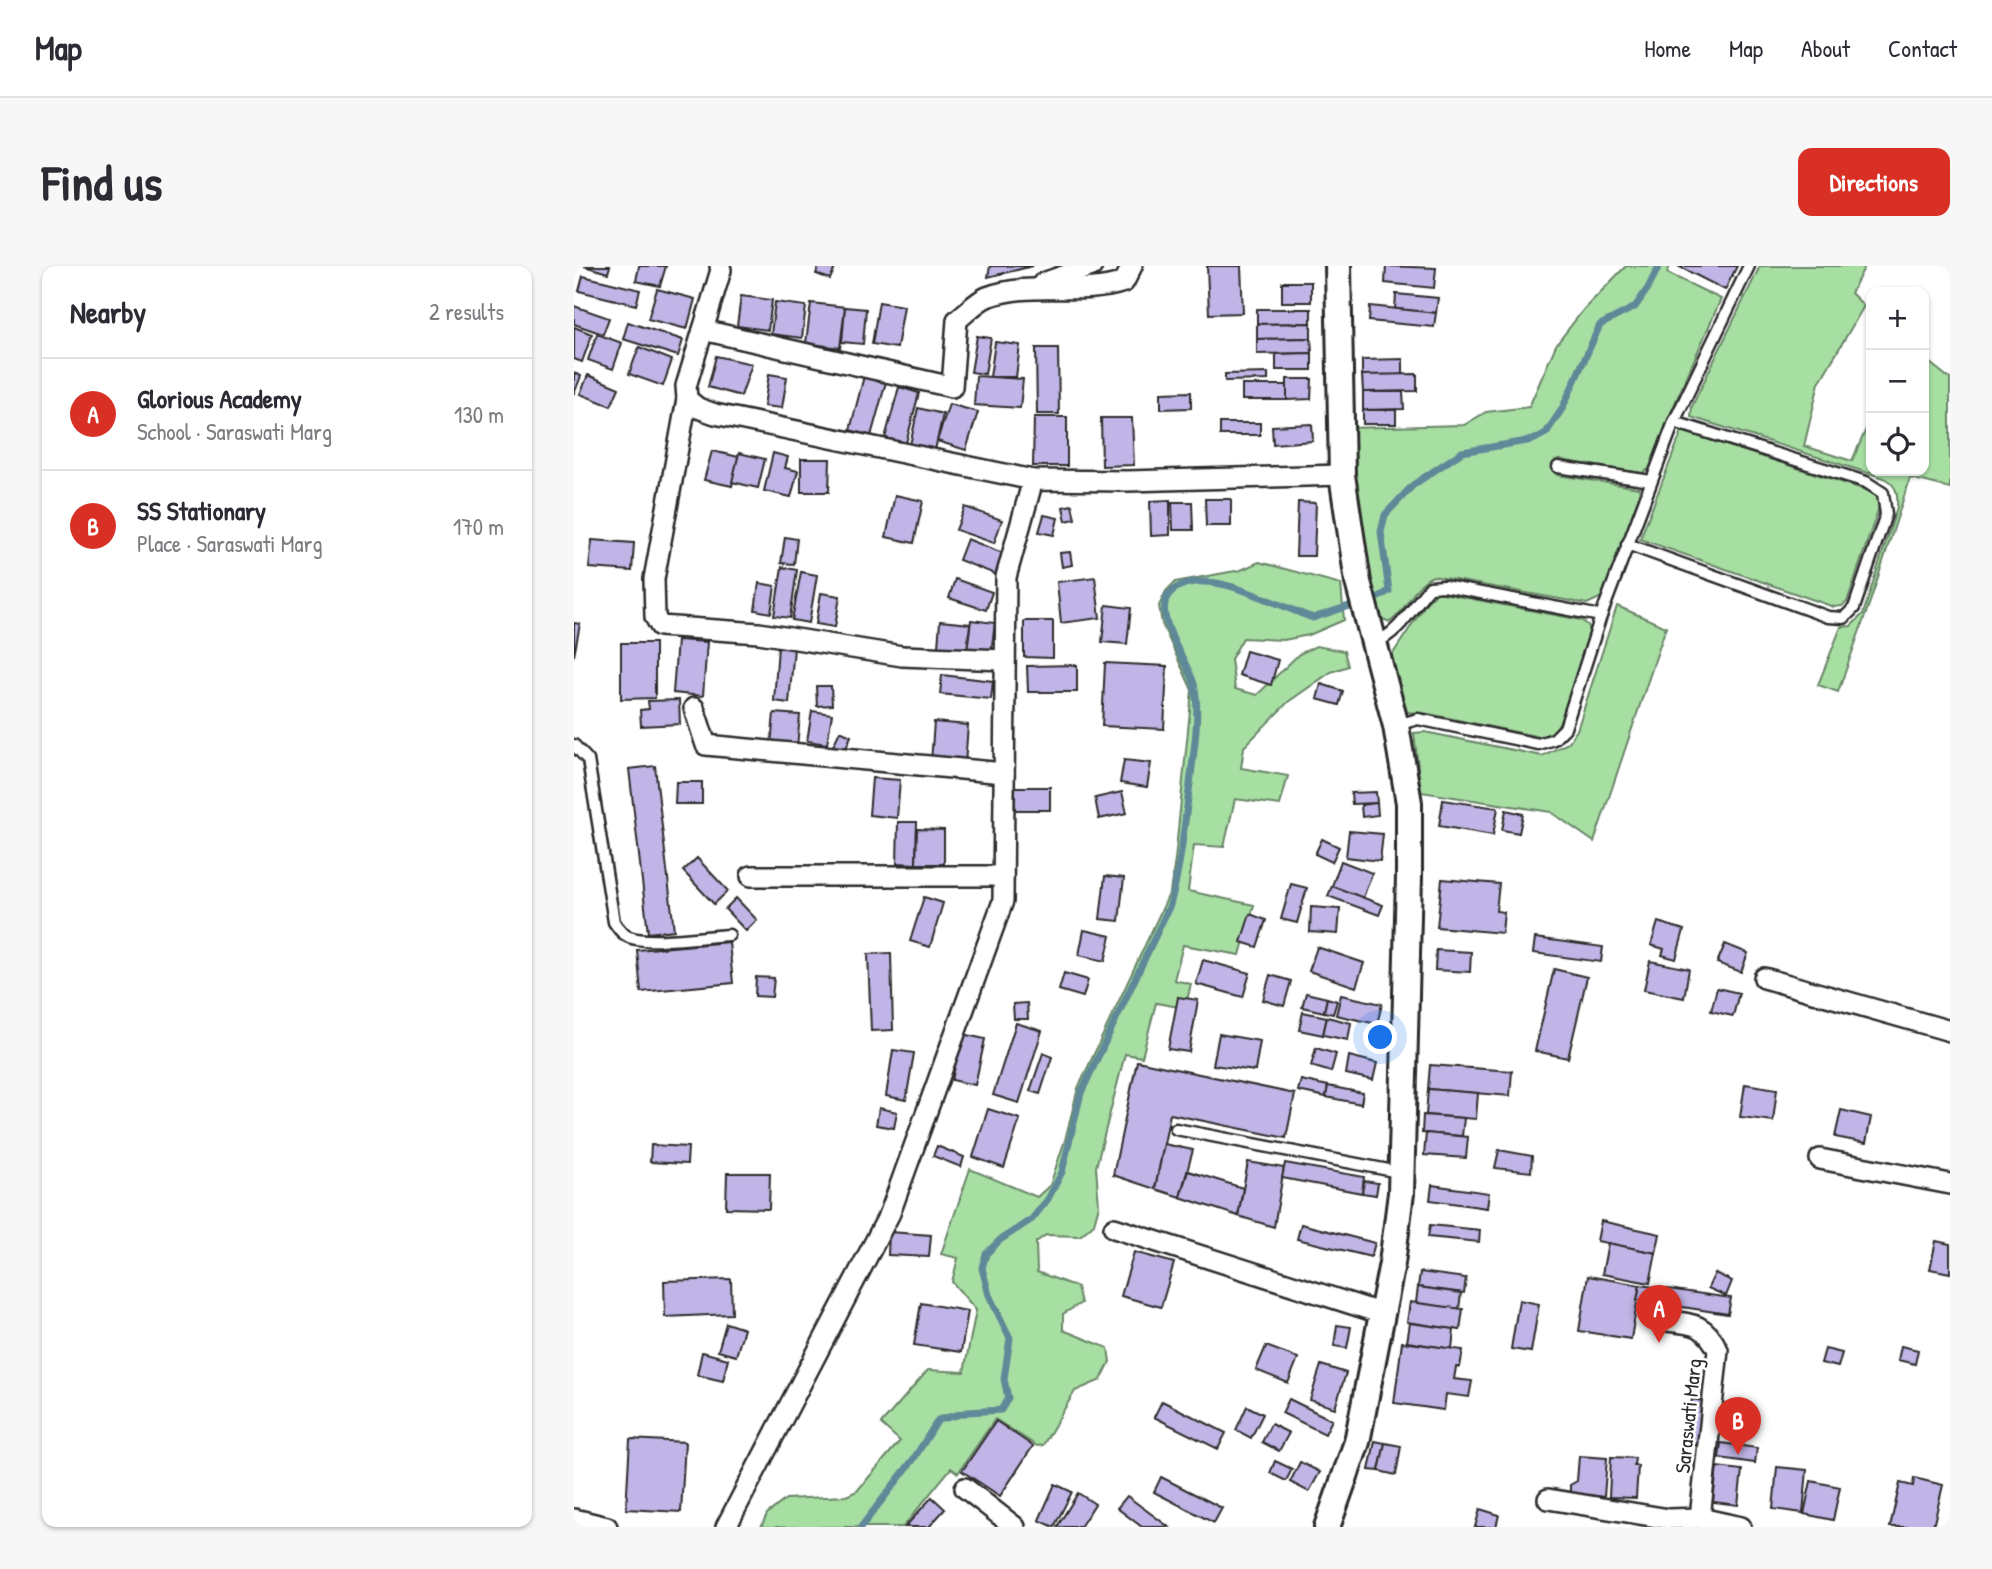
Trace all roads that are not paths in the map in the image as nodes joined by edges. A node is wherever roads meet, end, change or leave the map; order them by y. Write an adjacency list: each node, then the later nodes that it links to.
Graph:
1 (720, 266): 7 (street)
2 (1092, 266): 6 (street)
3 (1132, 266): 6 (street)
4 (1338, 266): 11 (street)
5 (1749, 266): 9 (lane)
6 (1032, 287): 7 (street)
7 (703, 330): 8 (street)
8 (687, 399): 12 (street); 17 (street)
9 (1674, 422): 13 (lane); 14 (lane)
10 (1558, 467): 13 (lane)
11 (1342, 475): 12 (street); 16 (street)
12 (1033, 480): 17 (street)
13 (1651, 481): 14 (lane)
14 (1627, 544): 15 (lane)
15 (1601, 616): 16 (lane); 19 (lane)
16 (1373, 644): 19 (street)
17 (1005, 660): 21 (street)
18 (694, 708): 21 (street)
19 (1396, 726): 29 (street)
20 (574, 744): 24 (lane)
21 (1004, 773): 23 (street)
22 (751, 876): 23 (street)
23 (1003, 876): 39 (street)
24 (729, 935)
25 (1764, 978): 26 (street)
26 (1950, 1031)
27 (1176, 1129): 29 (lane)
28 (1820, 1159): 30 (street)
29 (1401, 1172): 32 (street)
30 (1950, 1184)
31 (1114, 1228): 32 (street)
32 (1383, 1314): 41 (street)
33 (1658, 1320): 36 (street, Saraswati Marg)
34 (965, 1488): 40 (street)
35 (1548, 1499): 36 (street)
36 (1700, 1518): 42 (street)
37 (574, 1519): 38 (street)
38 (607, 1527)
39 (726, 1527)
40 (1015, 1527)
41 (1327, 1527)
42 (1741, 1527)

